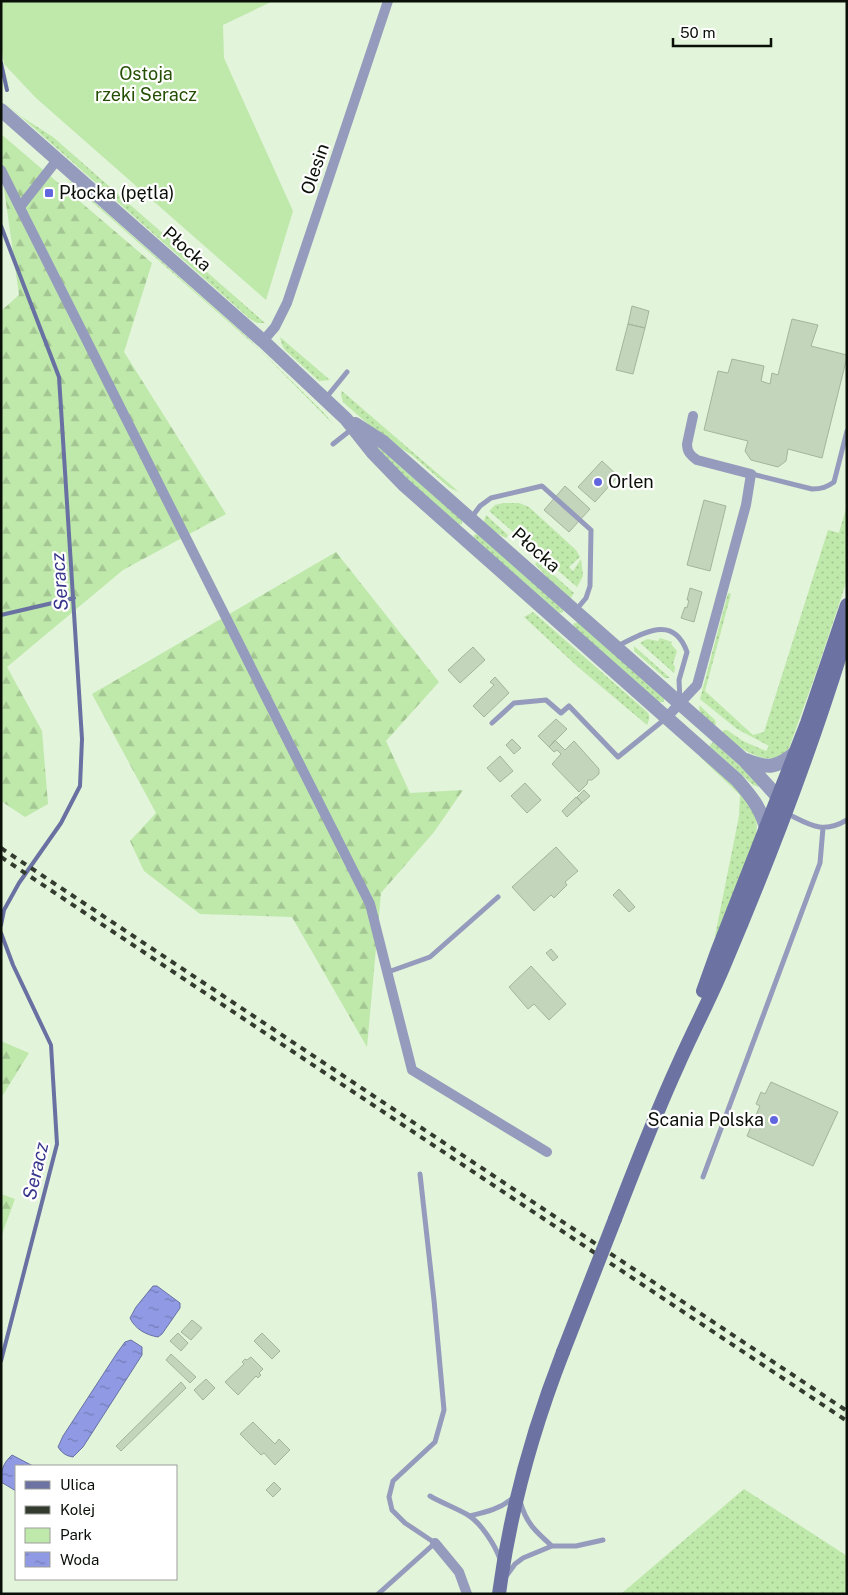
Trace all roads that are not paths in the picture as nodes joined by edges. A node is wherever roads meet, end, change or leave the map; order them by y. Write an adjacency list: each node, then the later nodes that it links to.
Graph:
1 (388, 1): 6 (street, Olesin)
2 (1, 110): 3 (street, Płocka)
3 (57, 160): 5 (street); 6 (street, Płocka)
4 (1, 170): 5 (street)
5 (20, 207): 32 (street)
6 (263, 341): 8 (street, Płocka)
7 (346, 372): 8 (lane)
8 (324, 399): 10 (street, Płocka)
9 (694, 416): 13 (street)
10 (351, 424): 12 (lane); 14 (street, Płocka); 15 (street, Płocka)
11 (847, 430): 13 (lane)
12 (333, 444)
13 (751, 474): 21 (street)
14 (471, 518): 15 (street); 17 (street, Płocka); 17 (lane)
15 (462, 537): 18 (street, Płocka)
16 (847, 605): 24 (main road)
17 (576, 611): 18 (street); 20 (street, Płocka)
18 (562, 626): 22 (street, Płocka)
19 (847, 633): 27 (main road)
20 (616, 646): 21 (street, Płocka); 21 (lane)
21 (680, 703): 22 (street); 25 (street, Płocka)
22 (667, 717): 23 (lane); 26 (street, Płocka)
23 (492, 723)
24 (795, 753): 25 (street, Płocka); 27 (main road)
25 (744, 760): 27 (street, Płocka)
26 (737, 780): 27 (street, Płocka); 29 (street, Płocka)
27 (780, 805): 29 (main road); 30 (lane); 33 (main road)
28 (847, 820): 30 (lane)
29 (766, 828): 33 (main road)
30 (823, 828): 36 (lane)
31 (498, 897): 32 (lane)
32 (388, 972): 34 (street)
33 (677, 1067): 37 (main road, bridge)
34 (547, 1152)
35 (420, 1174): 41 (lane)
36 (703, 1177)
37 (518, 1494): 39 (lane); 42 (lane); 43 (main road)
38 (430, 1496): 39 (lane)
39 (469, 1516): 43 (lane)
40 (603, 1540): 42 (lane)
41 (435, 1543): 45 (lane); 46 (street)
42 (552, 1546): 44 (lane)
43 (503, 1569): 44 (main road)
44 (500, 1589)
45 (378, 1594)
46 (466, 1594)

